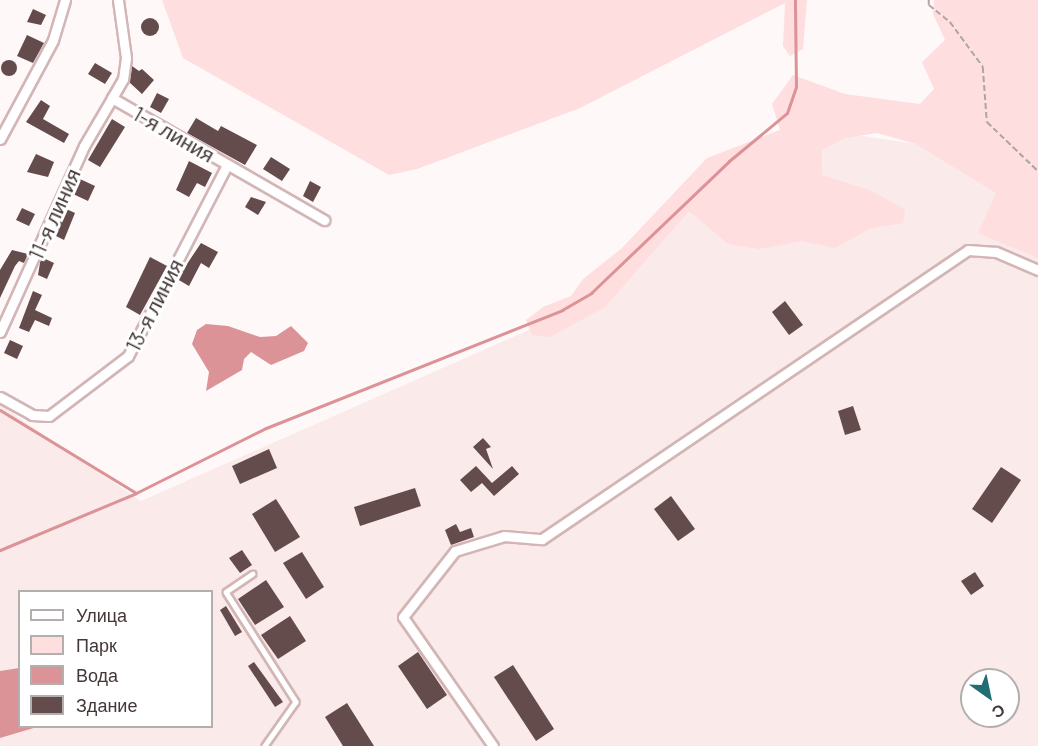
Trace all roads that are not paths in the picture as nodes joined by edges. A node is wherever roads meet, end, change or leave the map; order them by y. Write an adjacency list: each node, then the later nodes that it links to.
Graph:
1 (65, 0): 4 (street)
2 (118, 0): 3 (street, 1-я линия)
3 (112, 98): 5 (street, 1-я линия); 8 (street, 11-я линия)
4 (0, 139)
5 (226, 165): 6 (street, 1-я линия); 9 (street, 13-я линия)
6 (324, 220)
7 (1038, 270): 12 (street)
8 (0, 332)
9 (0, 397)
10 (253, 574): 11 (lane)
11 (265, 746)
12 (493, 746)

